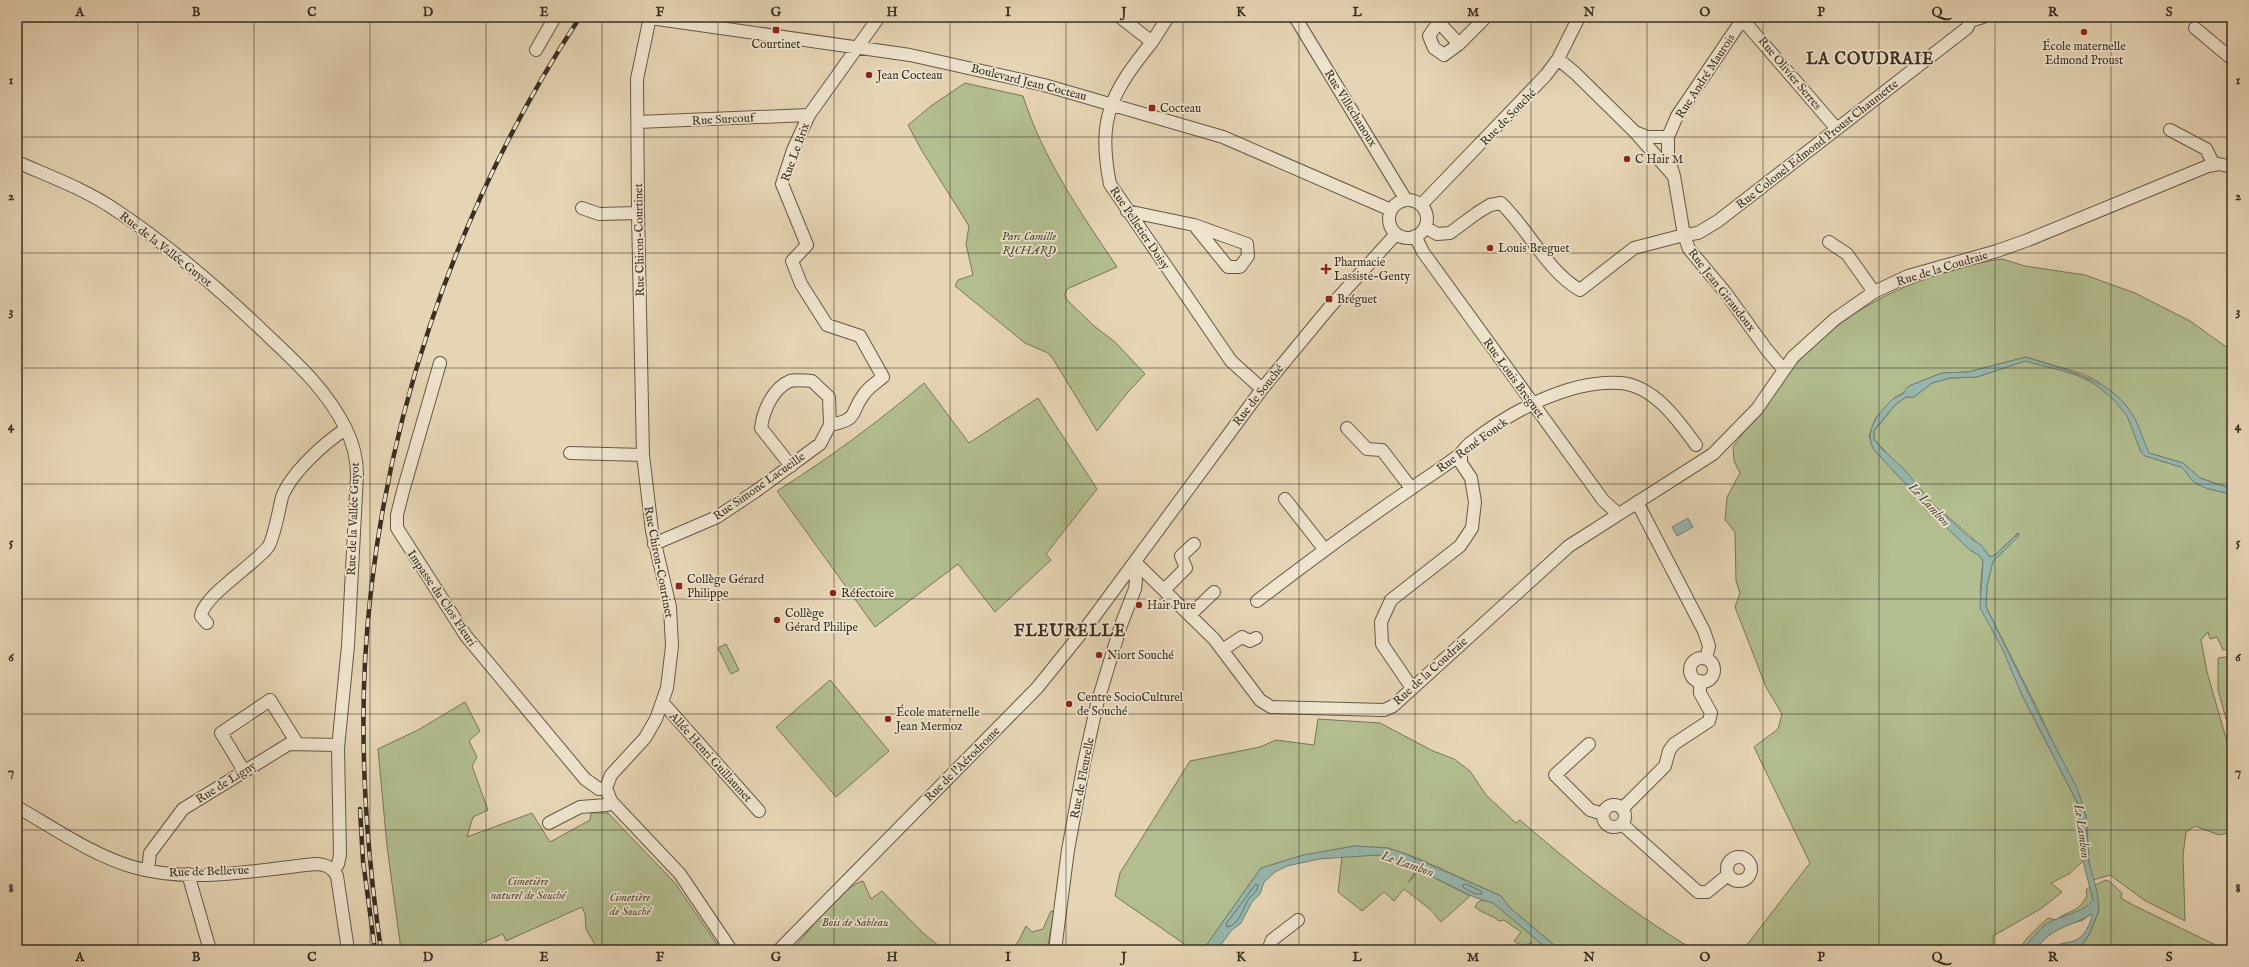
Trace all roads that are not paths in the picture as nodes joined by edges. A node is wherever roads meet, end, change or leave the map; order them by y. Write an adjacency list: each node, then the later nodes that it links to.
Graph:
1 (555, 17): 17 (street)
2 (879, 17): 16 (street, Rue Le Brix)
3 (1120, 17): 14 (street)
4 (1168, 17): 14 (street, Rue Pelletier Doisy)
5 (1295, 17): 31 (street, Rue Villechanoux)
6 (1579, 17): 18 (street, Rue de Souché)
7 (1983, 17): 10 (street, Rue Colonel Edmond Proust Chaumette)
8 (650, 18): 16 (street, Boulevard Jean Cocteau); 22 (street, Rue Chiron-Courtinet)
9 (1743, 18): 23 (street, Rue Olivier Serres); 26 (street, Rue André Maurois)
10 (1965, 19): 23 (street, Rue Colonel Edmond Proust Chaumette)
11 (1436, 20): 15 (street); 15 (street)
12 (1483, 20): 15 (street)
13 (2195, 28): 19 (street)
14 (1152, 42): 20 (street, Rue Pelletier Doisy)
15 (1458, 44)
16 (858, 47): 20 (street, Boulevard Jean Cocteau); 21 (street, Rue Le Brix)
17 (536, 50)
18 (1558, 59): 25 (street); 32 (street, Rue de Souché)
19 (2232, 59)
20 (1112, 104): 34 (street, Boulevard Jean Cocteau); 35 (street, Rue Pelletier Doisy)
21 (809, 115): 22 (street, Rue Surcouf); 48 (street, Rue Le Brix)
22 (638, 122): 36 (street, Rue Chiron-Courtinet)
23 (1836, 128): 40 (street, Rue Colonel Edmond Proust Chaumette)
24 (2170, 130): 28 (street)
25 (1635, 132): 26 (street); 30 (street)
26 (1668, 137): 30 (street, Rue André Maurois)
27 (17, 162): 50 (street, Rue de la Vallée Guyot)
28 (2214, 165): 29 (street, Rue de la Coudraie); 43 (street, Rue de la Coudraie)
29 (2232, 167)
30 (1674, 176): 40 (street, Rue Jean Giraudoux)
31 (1406, 200): 32 (street); 34 (street)
32 (1421, 205): 38 (street)
33 (582, 208): 36 (street)
34 (1391, 210): 39 (street)
35 (1128, 211): 37 (street); 46 (street, Rue Pelletier Doisy)
36 (638, 213): 55 (street, Rue Chiron-Courtinet)
37 (1194, 225)
38 (1425, 227): 40 (street, Rue Colonel Edmond Proust Chaumette); 41 (street)
39 (1396, 234): 41 (street); 46 (street, Rue de Souché)
40 (1684, 235): 45 (street, Rue Jean Giraudoux)
41 (1415, 236): 47 (street, Rue Louis Breguet)
42 (1829, 242): 43 (street)
43 (1874, 292): 45 (street, Rue de la Coudraie)
44 (440, 363): 81 (street, Impasse du Clos Fleuri)
45 (1784, 370): 52 (street, Rue de la Coudraie)
46 (1262, 389): 65 (street, Rue de Souché)
47 (1534, 404): 51 (street, Rue René Fonck); 54 (street, Rue René Fonck); 61 (street, Rue Louis Breguet)
48 (830, 425): 56 (street, Rue Simone Lacueille); 56 (street)
49 (1347, 428): 58 (street)
50 (346, 429): 72 (street); 79 (street, Rue de la Vallée Guyot)
51 (1696, 445): 52 (street); 57 (street, Rue de la Coudraie)
52 (1721, 445): 57 (street, Rue de la Coudraie)
53 (570, 453): 55 (street)
54 (1461, 454): 58 (street, Rue René Fonck); 75 (street)
55 (643, 455): 62 (street, Rue Chiron-Courtinet)
56 (791, 466): 62 (street, Rue Simone Lacueille)
57 (1685, 470): 60 (street, Rue de la Coudraie)
58 (1411, 488): 64 (street, Rue René Fonck)
59 (1285, 499): 64 (street)
60 (1638, 502): 61 (street, Rue de la Coudraie); 84 (street)
61 (1618, 514): 75 (street, Rue de la Coudraie)
62 (654, 544): 76 (street, Rue Chiron-Courtinet)
63 (1194, 544): 67 (street)
64 (1325, 550): 69 (street, Rue René Fonck)
65 (1133, 564): 66 (street, Rue de l'Aérodrome); 67 (street, Rue de la Coudraie); 70 (street, Rue de Fleurelle)
66 (1118, 586): 70 (street); 97 (street, Rue de l'Aérodrome)
67 (1164, 590): 71 (street, Rue de la Coudraie)
68 (1214, 592): 71 (street)
69 (1257, 601)
70 (1126, 610): 98 (street, Rue de Fleurelle)
71 (1190, 615): 74 (street, Rue de la Coudraie)
72 (207, 623)
73 (1256, 638): 74 (street)
74 (1222, 650): 75 (street, Rue de la Coudraie)
75 (1412, 688)
76 (663, 703): 81 (street, Rue Chiron-Courtinet); 85 (street, Allée Henri Guillaumet)
77 (296, 743): 79 (street, Rue de Ligny); 80 (street, Rue de Ligny); 80 (street)
78 (1589, 744): 86 (street)
79 (338, 745): 90 (street, Rue de la Vallée Guyot)
80 (244, 771): 89 (street, Rue de Ligny)
81 (606, 788): 82 (street)
82 (611, 801): 87 (street); 96 (street)
83 (17, 807): 89 (street, Rue de Bellevue)
84 (1622, 809): 86 (street); 88 (street)
85 (759, 810)
86 (1602, 814): 88 (street)
87 (549, 822)
88 (1622, 824): 92 (street)
89 (148, 870): 91 (street, Rue de Bellevue)
90 (334, 870): 91 (street, Rue de Bellevue); 95 (street)
91 (188, 874): 94 (street)
92 (1728, 875)
93 (1298, 920): 99 (street)
94 (210, 950)
95 (348, 950)
96 (731, 950)
97 (779, 950)
98 (1055, 950)
99 (1268, 950)

